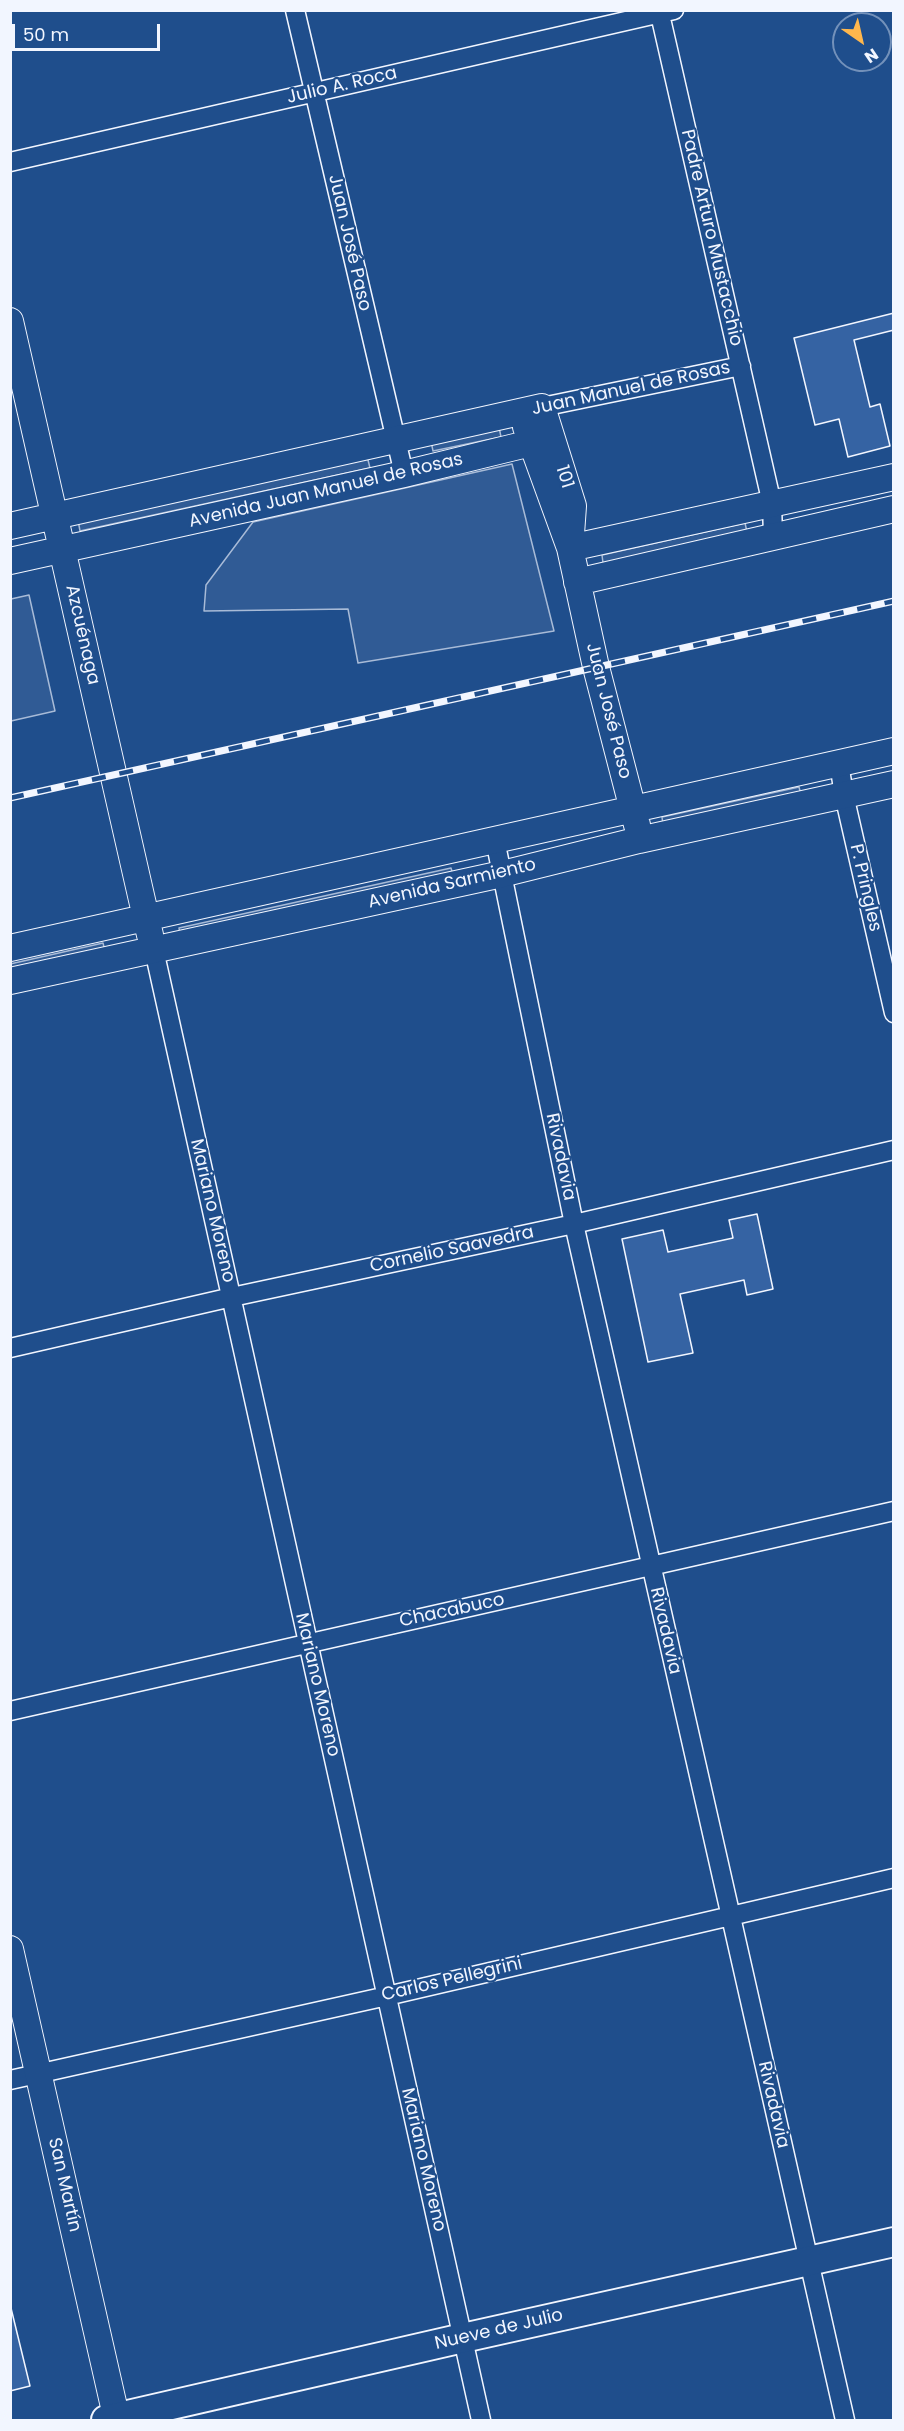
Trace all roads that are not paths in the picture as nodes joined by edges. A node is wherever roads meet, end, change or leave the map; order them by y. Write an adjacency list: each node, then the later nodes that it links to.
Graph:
1 (295, 10): 3 (street, Juan José Paso)
2 (664, 12): 3 (street, Julio A. Roca); 6 (street, Padre Arturo Mustacchio)
3 (314, 93): 4 (street, Julio A. Roca); 8 (street, Juan José Paso)
4 (10, 162)
5 (10, 321): 14 (main road, Azcuénaga)
6 (741, 366): 7 (street, Juan Manuel de Rosas); 12 (street, Padre Arturo Mustacchio)
7 (532, 409): 8 (main road, Avenida Juan Manuel de Rosas); 9 (main road); 17 (main road, 101)
8 (395, 440): 10 (street, Juan José Paso); 14 (main road, Avenida Juan Manuel de Rosas)
9 (531, 443): 10 (main road, Avenida Juan Manuel de Rosas); 17 (main road)
10 (404, 474): 18 (main road, Avenida Juan Manuel de Rosas)
11 (894, 477): 12 (main road)
12 (772, 504): 16 (street, Padre Arturo Mustacchio); 17 (main road)
13 (894, 509): 16 (main road)
14 (55, 516): 15 (main road, Avenida Juan Manuel de Rosas); 18 (main road, Azcuénaga)
15 (10, 526)
16 (773, 536): 20 (main road)
17 (570, 548): 20 (main road)
18 (62, 550): 19 (main road, Avenida Juan Manuel de Rosas); 29 (main road, Azcuénaga)
19 (10, 561)
20 (577, 582): 25 (main road, Juan José Paso)
21 (894, 751): 22 (main road, Avenida Sarmiento)
22 (839, 763): 24 (street, P. Pringles); 25 (main road, Avenida Sarmiento)
23 (894, 784): 24 (main road, Avenida Sarmiento)
24 (844, 795): 27 (main road, Avenida Sarmiento); 33 (street, P. Pringles)
25 (633, 807): 26 (main road, Avenida Sarmiento); 27 (main road, Juan José Paso)
26 (495, 840): 28 (street, Rivadavia); 29 (main road, Avenida Sarmiento)
27 (639, 840): 28 (main road, Avenida Sarmiento)
28 (502, 874): 31 (main road, Avenida Sarmiento); 35 (street, Rivadavia)
29 (146, 918): 30 (main road, Avenida Sarmiento); 31 (main road, Azcuénaga)
30 (10, 948)
31 (154, 950): 32 (main road, Avenida Sarmiento); 36 (street, Mariano Moreno)
32 (10, 981)
33 (894, 1013)
34 (894, 1150): 35 (street, Cornelio Saavedra)
35 (574, 1224): 36 (street, Cornelio Saavedra); 39 (street, Rivadavia)
36 (232, 1298): 37 (street, Cornelio Saavedra); 40 (street, Mariano Moreno)
37 (10, 1348)
38 (894, 1511): 39 (street, Chacabuco)
39 (651, 1567): 40 (street, Chacabuco); 43 (street, Rivadavia)
40 (307, 1642): 41 (street, Chacabuco); 45 (street, Mariano Moreno)
41 (10, 1711)
42 (894, 1878): 43 (street, Carlos Pellegrini)
43 (730, 1914): 45 (street, Carlos Pellegrini); 49 (street, Rivadavia)
44 (10, 1949): 46 (main road, San Martín)
45 (387, 1996): 46 (street, Carlos Pellegrini); 50 (street, Mariano Moreno)
46 (39, 2074): 47 (street, Carlos Pellegrini); 51 (main road, San Martín)
47 (10, 2080)
48 (894, 2242): 49 (main road, Nueve de Julio)
49 (808, 2262): 50 (main road, Nueve de Julio); 53 (street, Rivadavia)
50 (463, 2338): 51 (main road, Nueve de Julio); 52 (street, Mariano Moreno)
51 (113, 2420)
52 (482, 2421)
53 (844, 2421)

